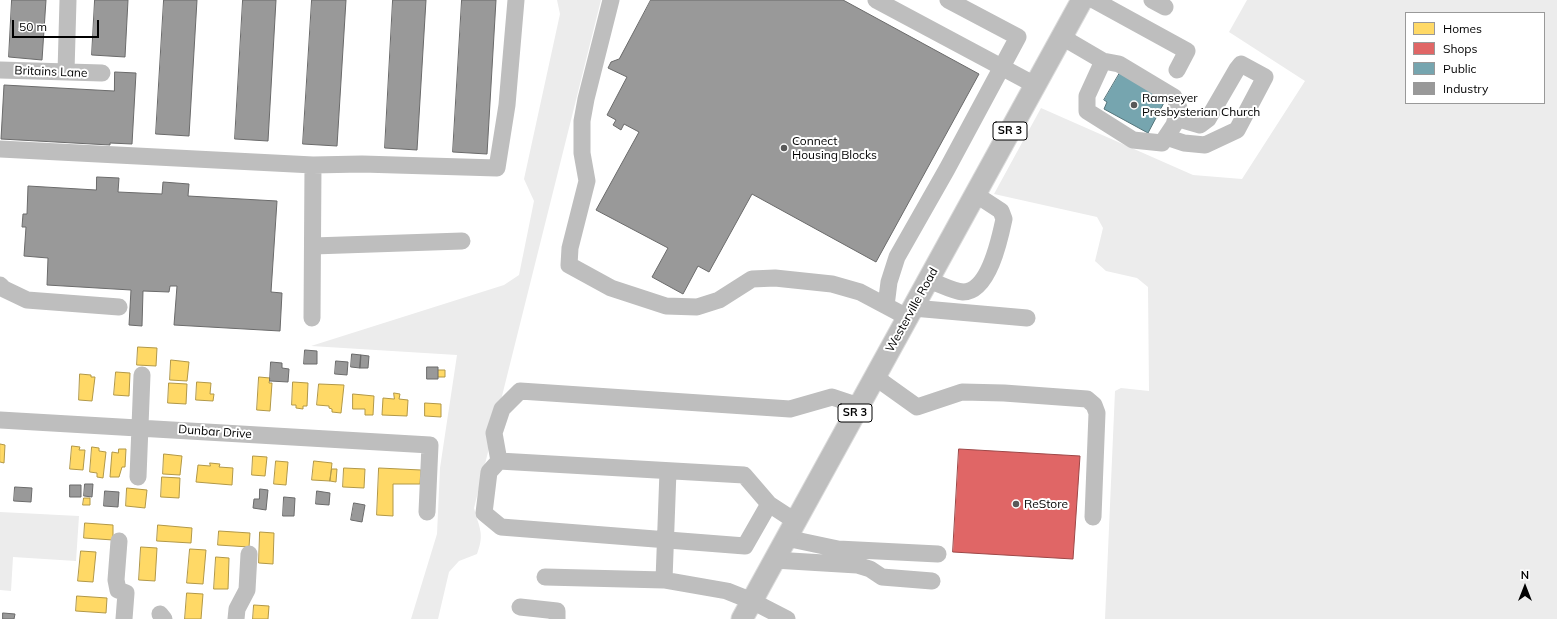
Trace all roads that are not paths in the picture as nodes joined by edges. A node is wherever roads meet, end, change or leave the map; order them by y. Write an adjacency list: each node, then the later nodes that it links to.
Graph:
1 (68, 0): 13 (street)
2 (516, 0): 19 (street)
3 (611, 0): 25 (street)
4 (876, 0): 10 (street)
5 (948, 0): 10 (street)
6 (1082, 0): 8 (main road, Westerville Road / SR 3)
7 (1094, 0): 12 (street)
8 (1062, 37): 9 (street); 15 (main road, Westerville Road / SR 3)
9 (1102, 61): 16 (street); 17 (street)
10 (1002, 67): 15 (street); 25 (street)
11 (0, 70): 13 (street, Britains Lane)
12 (1176, 70)
13 (66, 72): 14 (street, Britains Lane)
14 (102, 73)
15 (1035, 85): 20 (main road, Westerville Road / SR 3)
16 (1176, 118): 17 (street); 17 (street)
17 (1166, 137)
18 (0, 149): 19 (street)
19 (312, 165): 22 (street)
20 (975, 194): 23 (main road, Westerville Road / SR 3); 23 (street)
21 (462, 241): 22 (street)
22 (313, 246): 28 (street)
23 (928, 280): 27 (main road, Westerville Road / SR 3)
24 (0, 285): 26 (street)
25 (886, 306): 27 (street)
26 (119, 307)
27 (910, 313): 29 (street); 31 (main road, Westerville Road / SR 3)
28 (312, 318)
29 (1027, 318)
30 (142, 375): 34 (street)
31 (875, 376): 32 (main road, Westerville Road / SR 3); 40 (street)
32 (859, 406): 35 (street); 41 (main road, Westerville Road / SR 3)
33 (0, 420): 34 (street, Dunbar Drive)
34 (140, 428): 37 (street); 39 (street, Dunbar Drive)
35 (499, 461): 36 (street); 42 (street)
36 (668, 471): 38 (street); 42 (street)
37 (138, 478)
38 (769, 504): 41 (street); 42 (street)
39 (427, 512)
40 (1093, 517)
41 (791, 530): 45 (street); 46 (main road, Westerville Road / SR 3)
42 (664, 540): 48 (street)
43 (119, 541): 52 (street)
44 (249, 554): 53 (street)
45 (938, 554)
46 (774, 560): 49 (street); 50 (main road, Westerville Road / SR 3)
47 (545, 577): 48 (street)
48 (664, 580): 50 (street)
49 (932, 581)
50 (752, 600): 55 (main road, Westerville Road / SR 3); 56 (street)
51 (520, 607): 54 (street)
52 (124, 619)
53 (236, 619)
54 (557, 619)
55 (742, 619)
56 (787, 619)

